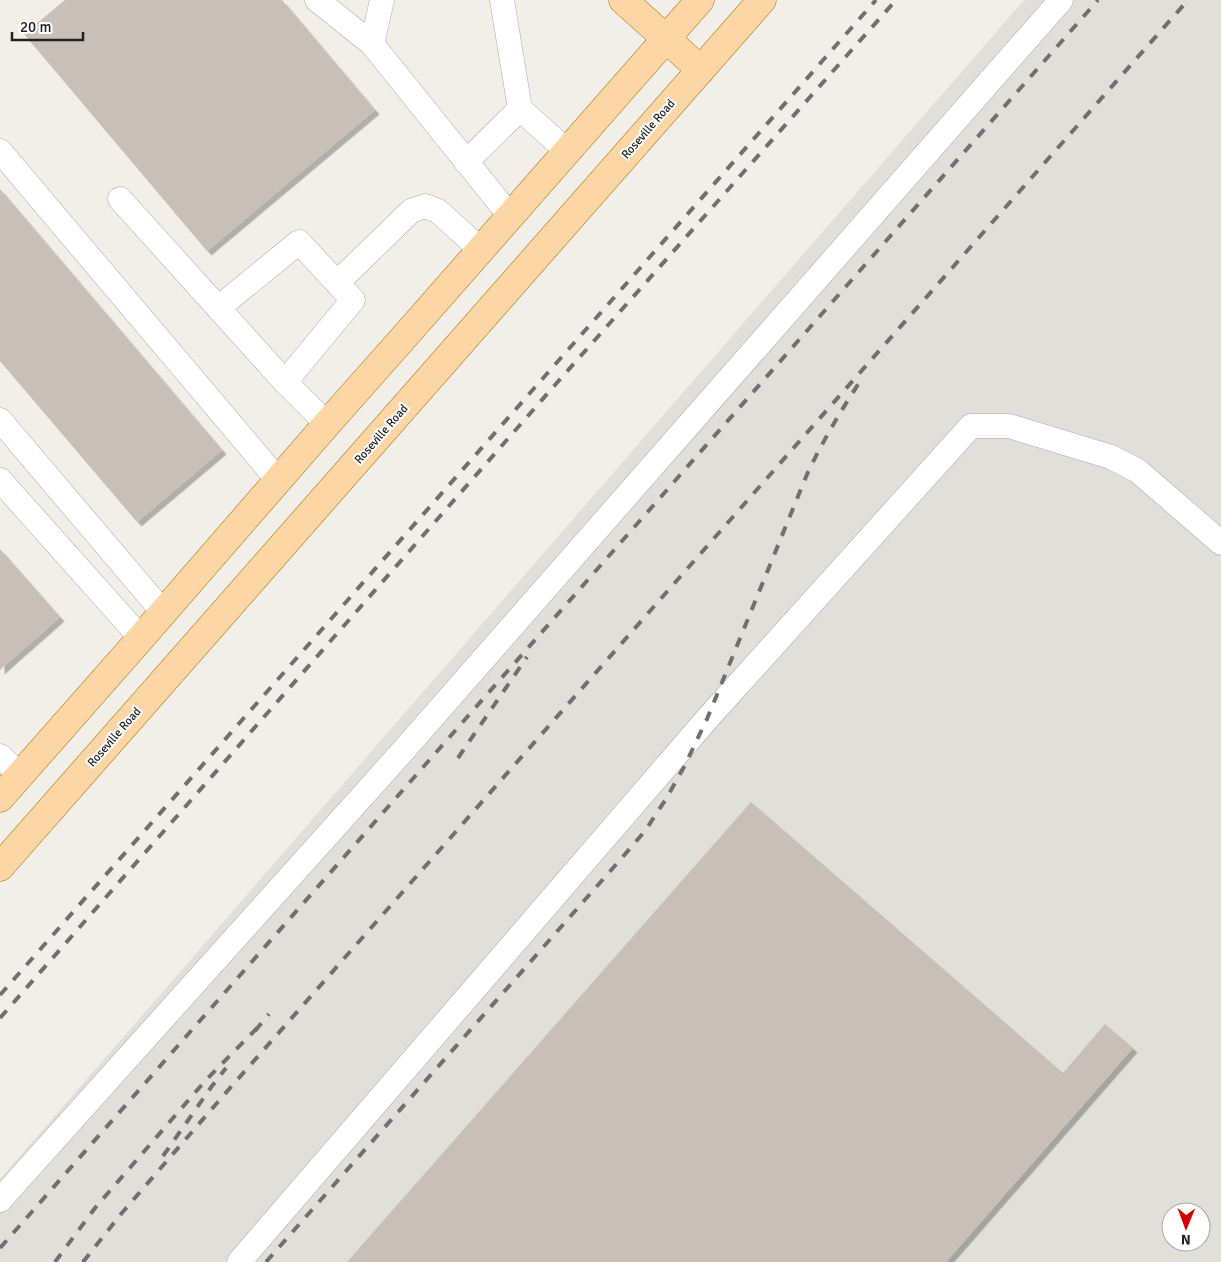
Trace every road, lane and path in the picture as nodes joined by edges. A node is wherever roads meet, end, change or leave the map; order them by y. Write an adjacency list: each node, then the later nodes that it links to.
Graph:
1 (316, 0): 9 (lane)
2 (382, 0): 9 (lane)
3 (502, 0): 11 (lane)
4 (622, 0): 8 (main road)
5 (700, 0): 8 (main road)
6 (762, 0): 10 (main road, Roseville Road)
7 (1062, 0): 32 (lane)
8 (666, 38): 10 (main road); 13 (main road)
9 (372, 44): 14 (lane)
10 (701, 70): 31 (main road, Roseville Road)
11 (520, 109): 13 (lane); 14 (lane)
12 (0, 151): 24 (lane)
13 (568, 151): 16 (main road)
14 (466, 162): 16 (lane)
15 (120, 199): 19 (lane)
16 (510, 216): 17 (main road)
17 (480, 250): 18 (lane); 22 (main road)
18 (337, 283): 19 (lane); 20 (lane)
19 (218, 308): 20 (lane)
20 (285, 382): 22 (lane)
21 (0, 420): 26 (lane)
22 (326, 424): 24 (main road)
23 (0, 480): 27 (lane)
24 (278, 480): 26 (main road)
25 (1221, 543): 33 (lane)
26 (163, 612): 27 (main road)
27 (141, 638): 29 (main road)
28 (0, 756): 29 (lane)
29 (20, 776): 30 (main road)
30 (0, 798)
31 (0, 867)
32 (0, 1200)
33 (239, 1262)

